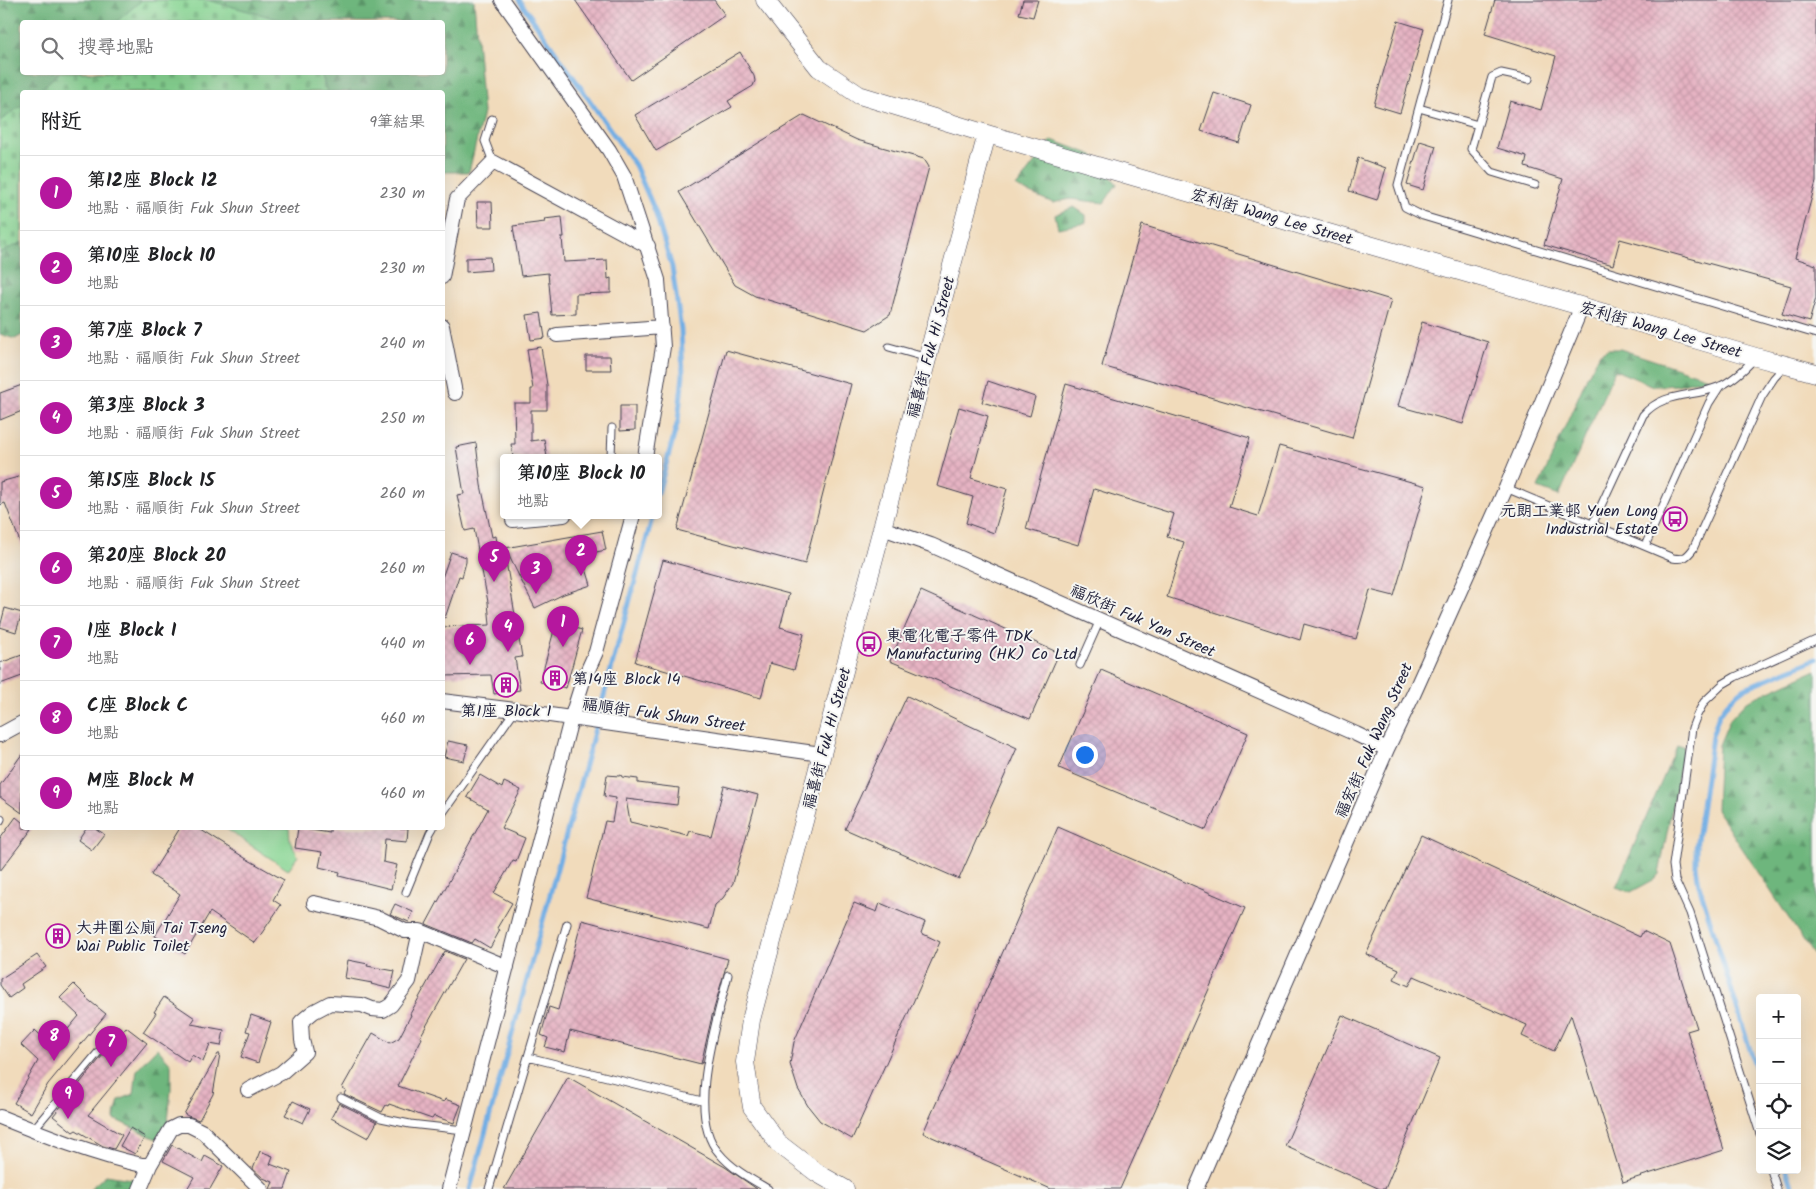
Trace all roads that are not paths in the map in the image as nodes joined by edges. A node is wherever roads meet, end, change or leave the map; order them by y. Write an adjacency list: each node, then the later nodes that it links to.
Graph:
1 (502, 0): 11 (street)
2 (765, 0): 8 (street, 宏利街 Wang Lee Street)
3 (1448, 0): 5 (lane)
4 (1529, 79): 7 (lane)
5 (1419, 108): 7 (lane); 15 (lane)
6 (492, 119): 9 (lane)
7 (1478, 125): 10 (lane)
8 (987, 134): 13 (street, 宏利街 Wang Lee Street); 20 (street, 福喜街 Fuk Hi Street)
9 (493, 162): 11 (street); 12 (street)
10 (1535, 185)
11 (648, 246): 14 (street)
12 (445, 261)
13 (1582, 306): 19 (street, 宏利街 Wang Lee Street); 28 (street, 福宏街 Fuk Wang Street)
14 (662, 327): 16 (street); 27 (street)
15 (1816, 334)
16 (557, 335)
17 (445, 342): 24 (street)
18 (889, 347): 20 (lane)
19 (1756, 357): 21 (street, 宏利街 Wang Lee Street); 23 (lane)
20 (928, 358): 33 (street, 福喜街 Fuk Hi Street)
21 (1786, 365): 22 (street, 宏利街 Wang Lee Street); 34 (lane)
22 (1816, 373)
23 (1720, 386): 32 (lane); 34 (lane)
24 (455, 394)
25 (612, 428): 26 (lane)
26 (611, 454)
27 (646, 454)
28 (1506, 488): 32 (lane); 43 (street, 福宏街 Fuk Wang Street)
29 (523, 519): 31 (street)
30 (633, 519): 40 (street)
31 (513, 520)
32 (1593, 523): 34 (lane)
33 (882, 528): 35 (street, 福欣街 Fuk Yan Street); 44 (street, 福喜街 Fuk Hi Street)
34 (1645, 546)
35 (1100, 620): 37 (lane); 43 (street, 福欣街 Fuk Yan Street)
36 (1816, 640): 59 (lane)
37 (1080, 665)
38 (445, 701): 39 (street, 福順街 Fuk Shun Street)
39 (515, 710): 40 (street, 福順街 Fuk Shun Street); 45 (lane)
40 (576, 719): 44 (street, 福順街 Fuk Shun Street); 51 (street)
41 (20, 724): 42 (street)
42 (0, 735)
43 (1387, 749): 70 (street, 福宏街 Fuk Wang Street)
44 (821, 754): 69 (street, 福喜街 Fuk Hi Street)
45 (445, 810)
46 (432, 830): 47 (lane)
47 (406, 892)
48 (314, 903): 50 (street)
49 (567, 924): 54 (lane)
50 (420, 931): 51 (street); 55 (street)
51 (507, 967): 61 (street)
52 (728, 975): 57 (lane)
53 (117, 1030): 60 (lane)
54 (528, 1057): 57 (lane); 67 (lane)
55 (248, 1090)
56 (342, 1098): 61 (lane)
57 (702, 1101): 68 (lane)
58 (0, 1116): 60 (street)
59 (1758, 1129)
60 (33, 1130): 62 (street)
61 (464, 1130): 66 (street)
62 (150, 1165): 64 (street); 65 (street)
63 (1772, 1174): 71 (lane)
64 (140, 1189)
65 (261, 1189)
66 (449, 1189)
67 (489, 1189)
68 (768, 1189)
69 (845, 1189)
70 (1196, 1189)
71 (1777, 1189)

